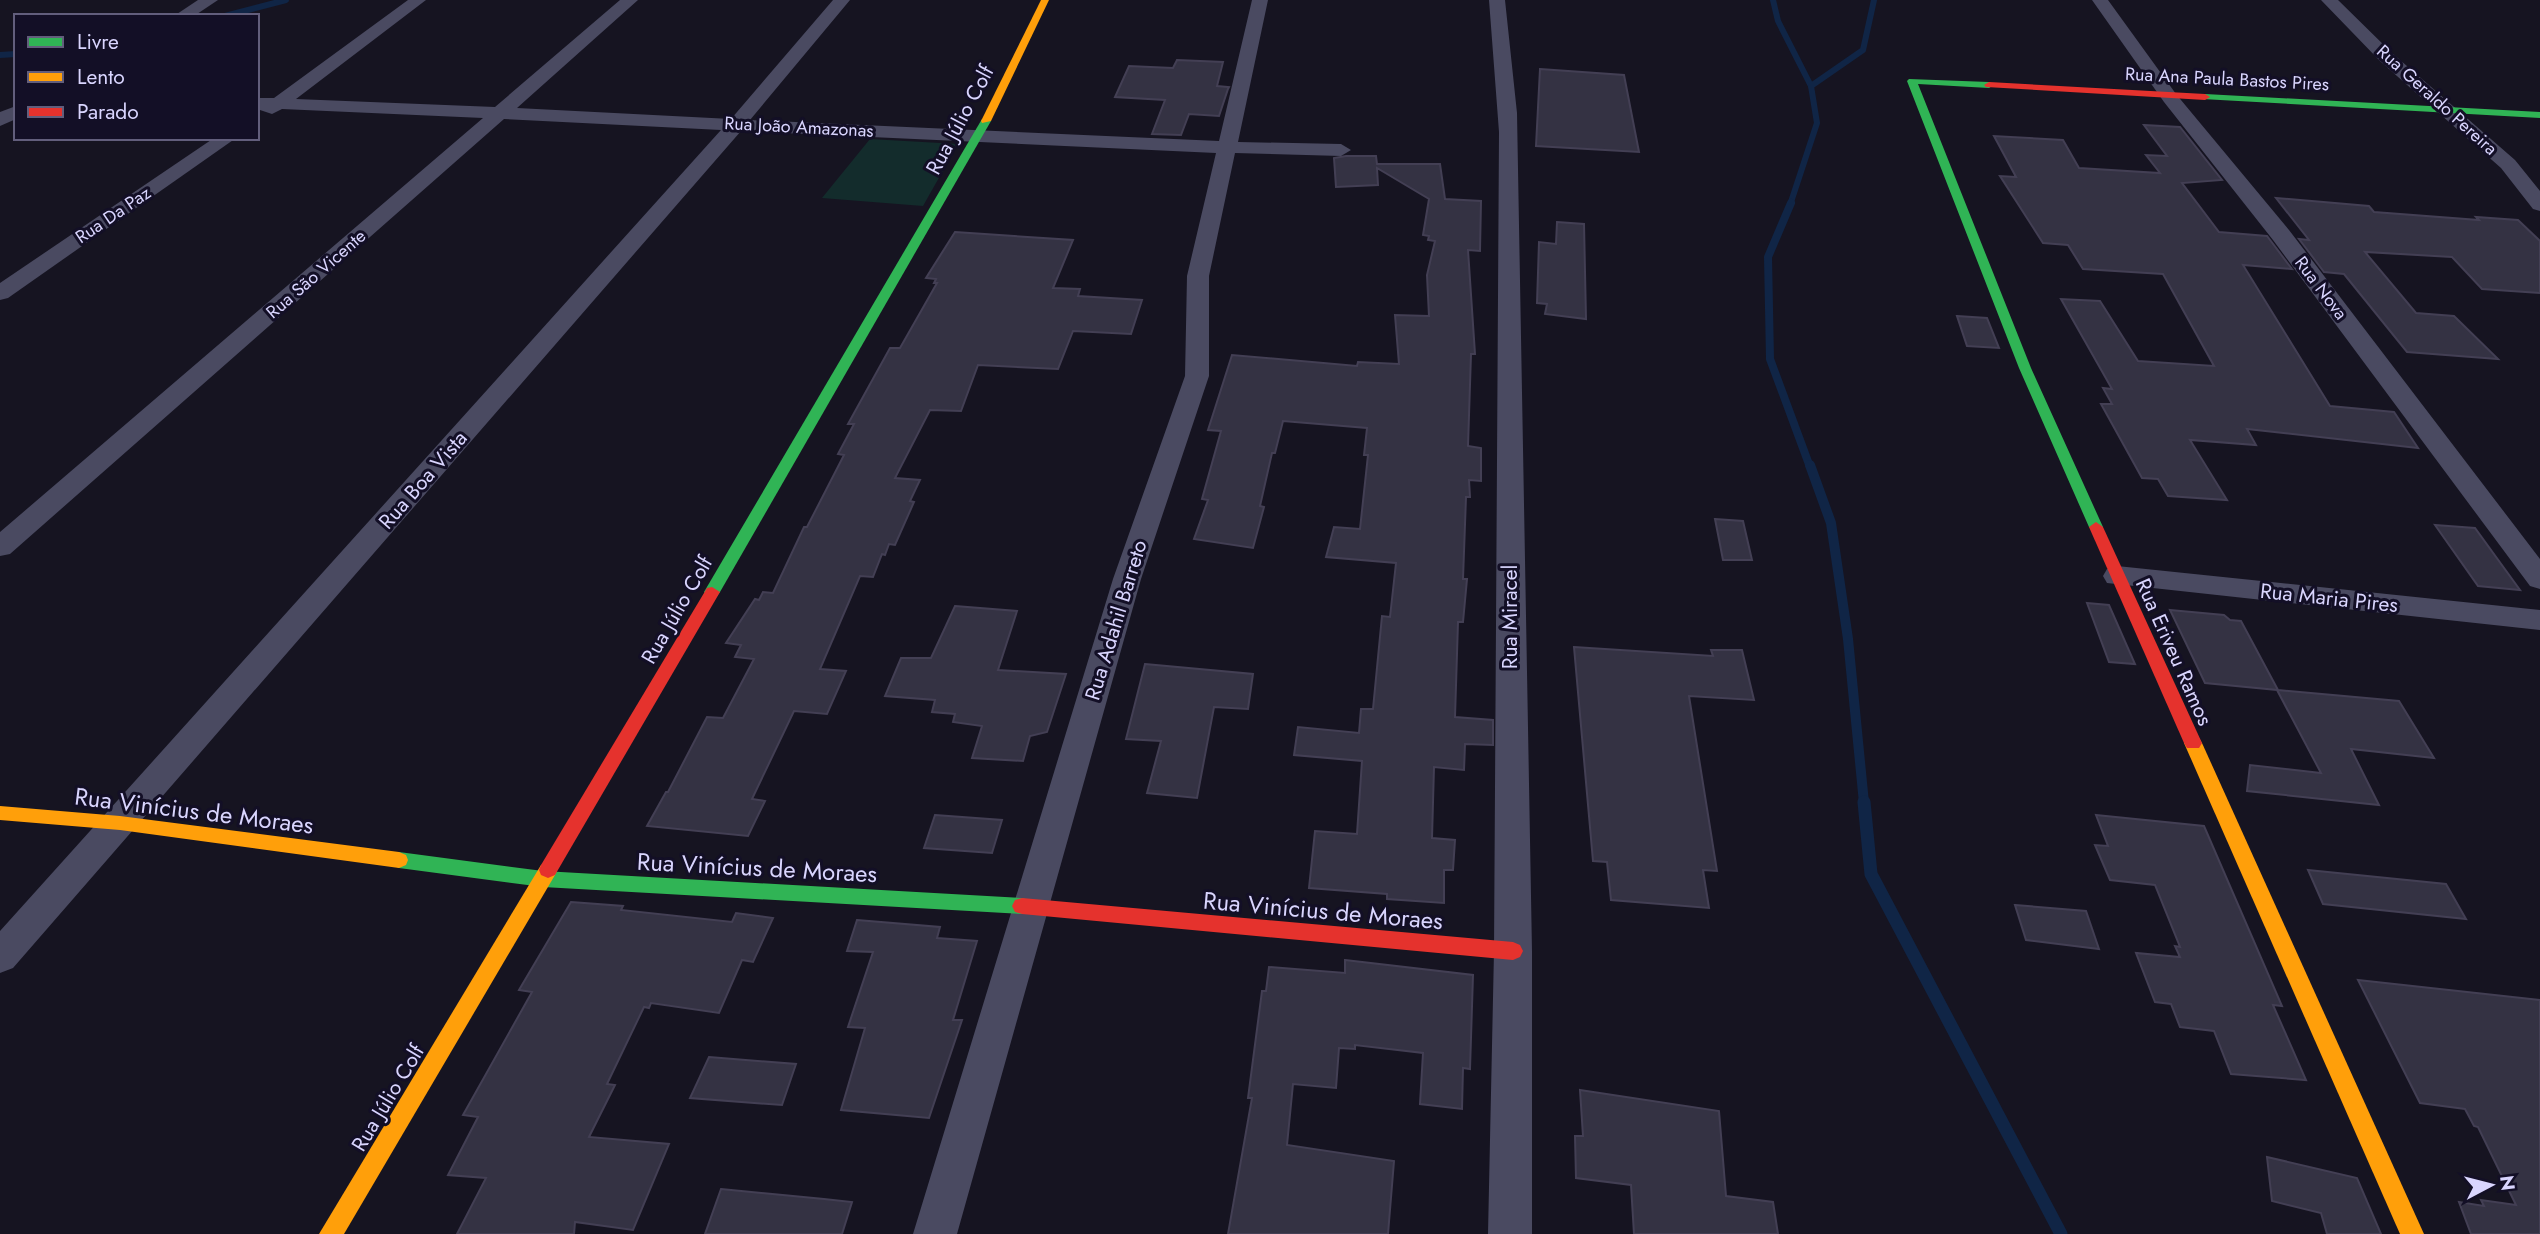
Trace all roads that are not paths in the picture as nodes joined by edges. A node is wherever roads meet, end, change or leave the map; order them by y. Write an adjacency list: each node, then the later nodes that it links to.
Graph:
1 (210, 0): 10 (street)
2 (418, 0): 15 (street)
3 (630, 0): 17 (street, Rua São Vicente)
4 (842, 0): 21 (street, Rua Boa Vista)
5 (1045, 0): 22 (street, Rua Júlio Colf)
6 (1261, 0): 24 (street, Rua Adahil Barreto)
7 (1497, 0): 36 (street, Rua Miracel)
8 (2100, 0): 12 (street, Rua Nova)
9 (2329, 0): 16 (street, Rua Geraldo Pereira)
10 (186, 14)
11 (1912, 82): 12 (street, Rua Ana Paula Bastos Pires); 29 (street, Rua Eriveu Ramos)
12 (2168, 95): 16 (street, Rua Ana Paula Bastos Pires); 30 (street, Rua Nova)
13 (13, 100): 20 (street)
14 (259, 103): 15 (street, Rua João Amazonas)
15 (279, 103): 17 (street, Rua João Amazonas); 19 (street)
16 (2448, 110): 18 (street, Rua Ana Paula Bastos Pires); 26 (street, Rua Geraldo Pereira)
17 (500, 114): 21 (street, Rua João Amazonas); 28 (street, Rua São Vicente)
18 (2540, 115)
19 (259, 117)
20 (0, 120)
21 (738, 123): 22 (street, Rua João Amazonas); 33 (street, Rua Boa Vista)
22 (978, 138): 24 (street, Rua João Amazonas); 34 (street, Rua Júlio Colf)
23 (224, 140): 27 (street, Rua Da Paz)
24 (1225, 148): 25 (street, Rua João Amazonas); 35 (street, Rua Adahil Barreto)
25 (1340, 150)
26 (2540, 205)
27 (0, 293)
28 (0, 547)
29 (2117, 576): 31 (street, Rua Maria Pires); 41 (street, Rua Eriveu Ramos)
30 (2540, 579)
31 (2540, 620)
32 (0, 813): 33 (street, Rua Vinícius de Moraes)
33 (120, 823): 34 (street, Rua Vinícius de Moraes); 37 (street, Rua Boa Vista)
34 (544, 879): 35 (street, Rua Vinícius de Moraes); 38 (street, Rua Júlio Colf)
35 (1031, 907): 36 (street, Rua Vinícius de Moraes); 39 (street, Rua Adahil Barreto)
36 (1513, 951): 40 (street, Rua Miracel)
37 (0, 957)
38 (331, 1234)
39 (935, 1234)
40 (1510, 1234)
41 (2412, 1234)

